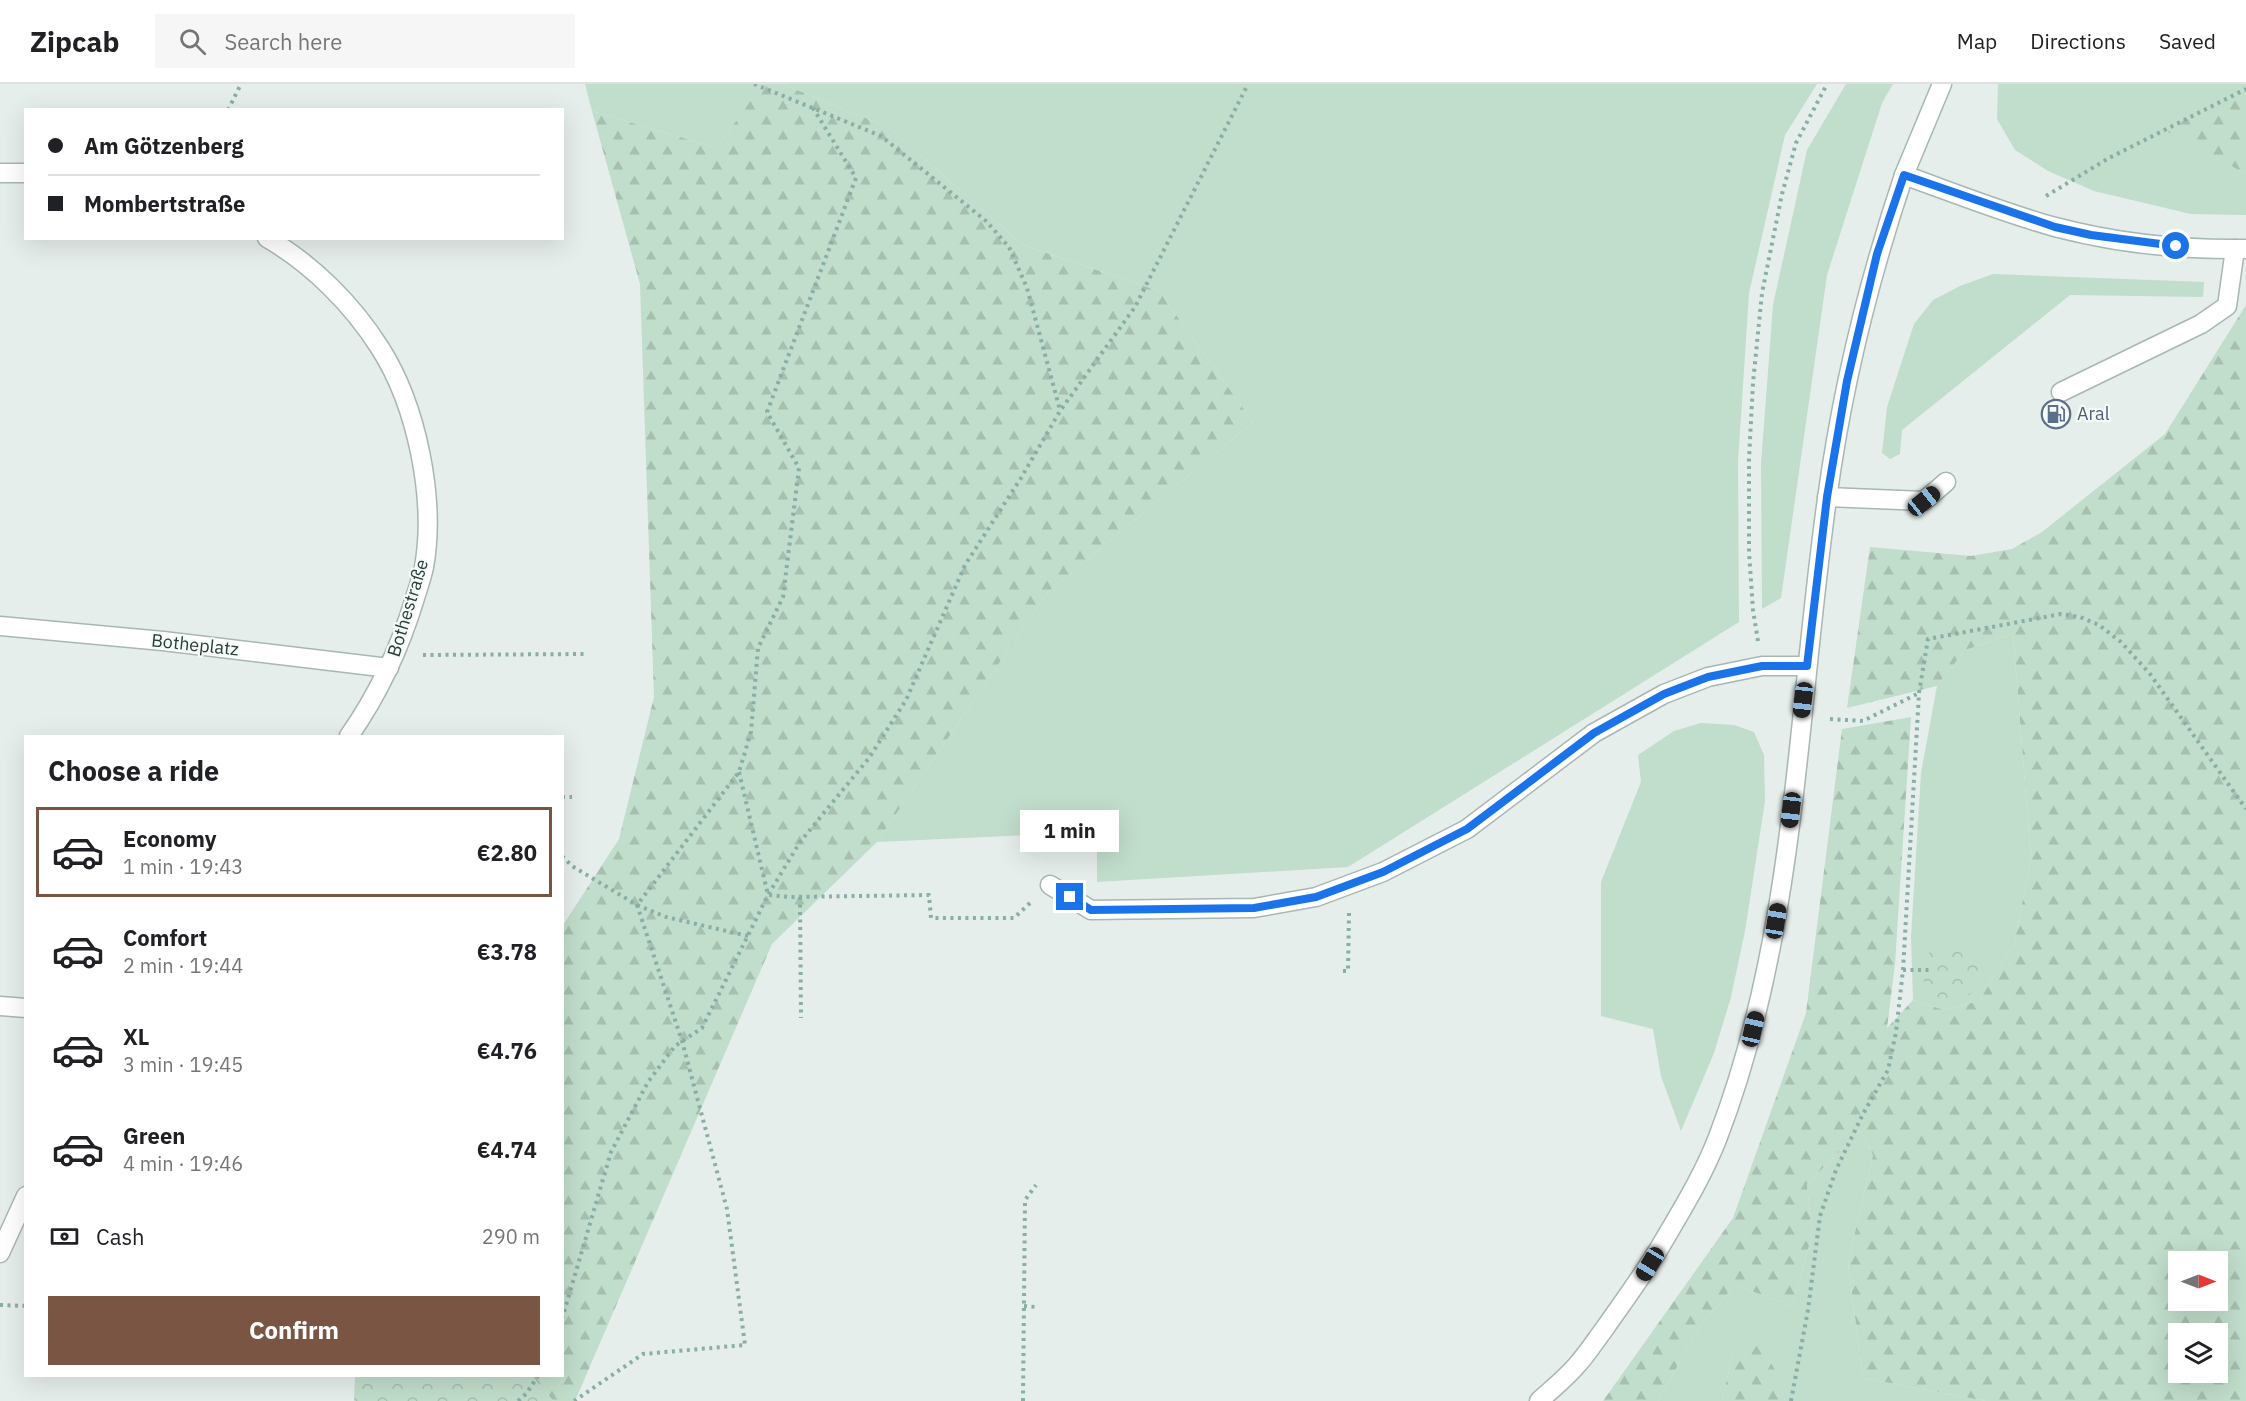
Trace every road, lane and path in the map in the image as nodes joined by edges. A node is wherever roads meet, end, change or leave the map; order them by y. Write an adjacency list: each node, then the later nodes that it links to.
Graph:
1 (241, 84): 7 (path)
2 (754, 84): 8 (path)
3 (1248, 84): 16 (path)
4 (1827, 84): 22 (path)
5 (1942, 84): 11 (street)
6 (2246, 89): 12 (path)
7 (229, 108)
8 (813, 108): 16 (path); 27 (path)
9 (0, 172): 10 (street)
10 (24, 173)
11 (1904, 175): 12 (street); 18 (street)
12 (2014, 215): 14 (street)
13 (270, 240): 21 (street, Bothestraße)
14 (2241, 249): 15 (street)
15 (2061, 392)
16 (1060, 411): 34 (path)
17 (1946, 482): 18 (street)
18 (1827, 497): 23 (street)
19 (0, 626): 21 (street, Botheplatz)
20 (586, 654): 21 (path)
21 (392, 662): 26 (street, Bothestraße)
22 (1762, 666): 23 (street); 33 (street)
23 (1807, 666): 57 (street)
24 (1919, 693): 25 (path); 30 (path); 38 (path)
25 (1845, 720)
26 (350, 735)
27 (739, 772): 34 (path); 36 (path)
28 (564, 797): 29 (path)
29 (572, 797)
30 (2246, 809)
31 (564, 858): 36 (path)
32 (1050, 885): 33 (street); 35 (path)
33 (1349, 885): 40 (path)
34 (768, 895): 35 (path); 37 (path)
35 (800, 897): 43 (path)
36 (637, 905): 37 (path); 44 (path)
37 (748, 936): 44 (path)
38 (1903, 970): 39 (path); 58 (path)
39 (1929, 970)
40 (1343, 971)
41 (0, 1006): 42 (street)
42 (24, 1008)
43 (801, 1018)
44 (682, 1041): 52 (path); 55 (path)
45 (1036, 1185): 50 (path)
46 (24, 1200): 47 (street)
47 (0, 1253)
48 (0, 1305): 49 (path)
49 (24, 1306)
50 (1024, 1306): 51 (path); 56 (path)
51 (1036, 1307)
52 (564, 1312)
53 (537, 1377): 54 (path)
54 (518, 1401)
55 (574, 1401)
56 (1023, 1401)
57 (1539, 1401)
58 (1791, 1401)

